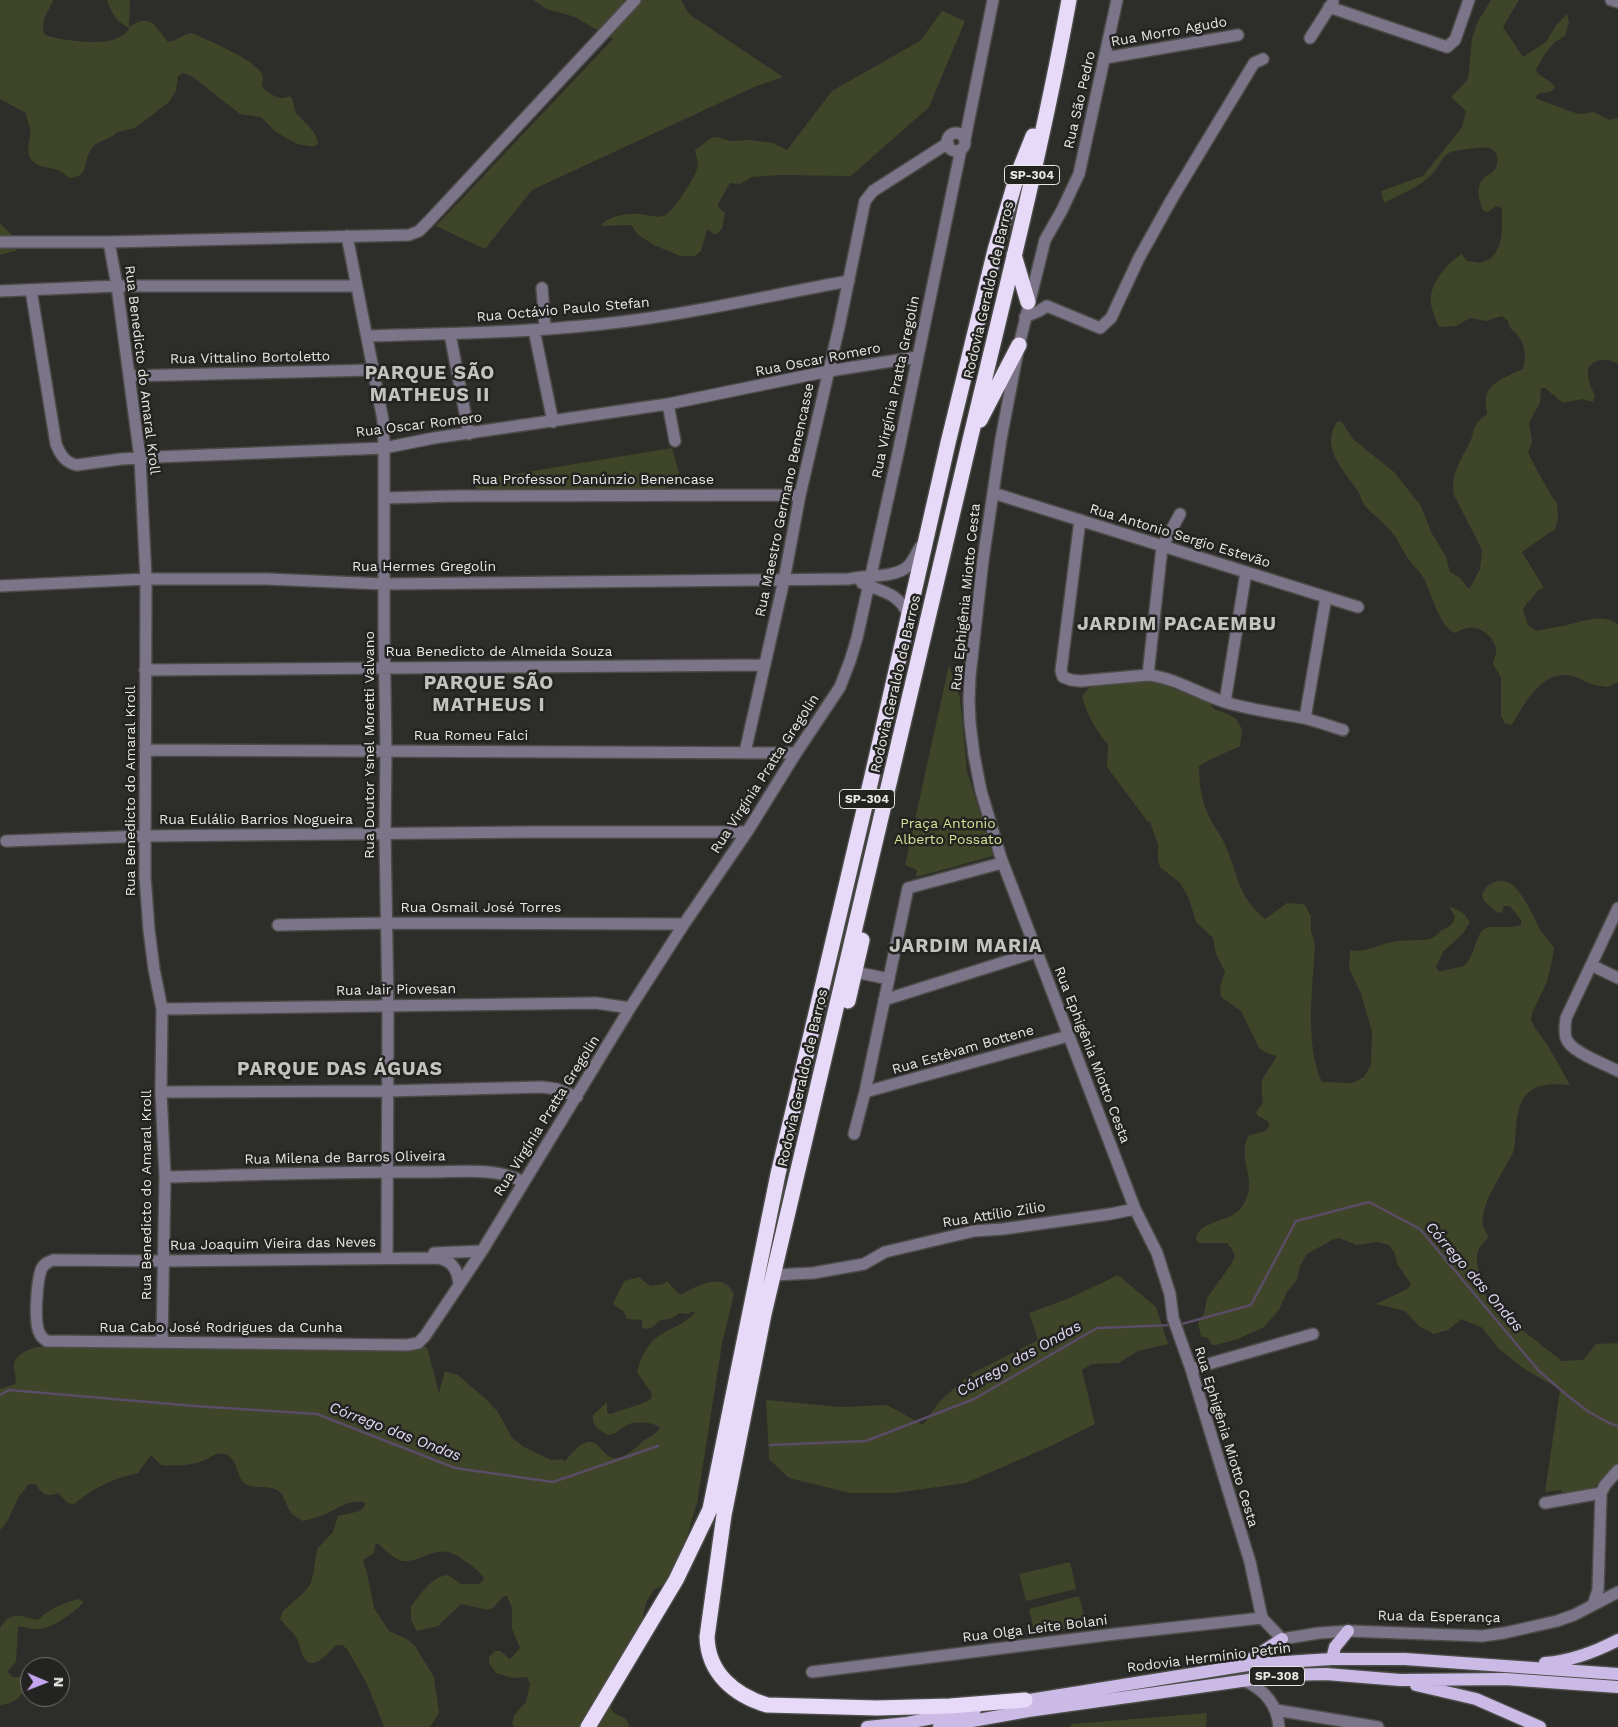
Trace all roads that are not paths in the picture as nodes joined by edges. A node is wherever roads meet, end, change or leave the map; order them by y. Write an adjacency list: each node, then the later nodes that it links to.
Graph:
1 (635, 0): 15 (street)
2 (993, 0): 14 (street, Rua Virgínia Pratta Gregolin)
3 (1070, 0): 13 (highway, Rodovia Geraldo de Barros / SP-304)
4 (1117, 0): 11 (street, Rua São Pedro)
5 (1469, 0): 8 (street)
6 (1611, 0): 7 (street)
7 (1618, 2)
8 (1332, 3): 10 (street)
9 (1238, 35): 11 (street, Rua Morro Agudo)
10 (1310, 38)
11 (1105, 58): 25 (street, Rua São Pedro)
12 (1264, 59): 25 (street)
13 (1050, 96): 18 (highway, Rodovia Geraldo de Barros / SP-304); 46 (highway, Rodovia Geraldo de Barros / SP-304)
14 (963, 144): 19 (street, Rua Maestro Germano Benencasse); 30 (street, Rua Virgínia Pratta Gregolin)
15 (347, 236): 17 (street); 21 (street, Rua Doutor Ysnel Moretti Valvano)
16 (0, 242): 17 (street)
17 (109, 242): 20 (street, Rua Benedicto do Amaral Kroll)
18 (1014, 255): 25 (highway); 38 (highway, Rodovia Geraldo de Barros / SP-304)
19 (848, 281): 26 (street, Rua Octávio Paulo Stefan); 32 (street, Rua Maestro Germano Benencasse)
20 (117, 286): 21 (street); 23 (street); 33 (street, Rua Benedicto do Amaral Kroll)
21 (356, 286): 28 (street, Rua Doutor Ysnel Moretti Valvano)
22 (542, 288): 26 (street)
23 (31, 290): 24 (street); 40 (street, Rua Oscar Romero)
24 (0, 291)
25 (1027, 309): 29 (street, Rua São Pedro)
26 (539, 329): 27 (street, Rua Octávio Paulo Stefan); 35 (street)
27 (450, 334): 28 (street, Rua Octávio Paulo Stefan); 36 (street)
28 (367, 336): 31 (street, Rua Doutor Ysnel Moretti Valvano)
29 (1019, 345): 38 (highway); 41 (street, Rua Ephigênia Miotto Cesta)
30 (917, 358): 32 (street, Rua Oscar Romero); 48 (street, Rua Virgínia Pratta Gregolin)
31 (372, 370): 33 (street, Rua Vittalino Bortoletto); 39 (street, Rua Doutor Ysnel Moretti Valvano)
32 (829, 371): 34 (street, Rua Oscar Romero); 42 (street, Rua Maestro Germano Benencasse)
33 (130, 376): 40 (street, Rua Benedicto do Amaral Kroll)
34 (668, 404): 35 (street, Rua Oscar Romero); 37 (street)
35 (553, 422): 36 (street, Rua Oscar Romero)
36 (469, 434): 39 (street, Rua Oscar Romero)
37 (675, 441)
38 (968, 444): 74 (highway, Rodovia Geraldo de Barros / SP-304)
39 (384, 448): 40 (street, Rua Oscar Romero); 43 (street, Rua Doutor Ysnel Moretti Valvano)
40 (140, 458): 51 (street, Rua Benedicto do Amaral Kroll)
41 (993, 493): 45 (street, Rua Antonio Sergio Estevão); 75 (street, Rua Ephigênia Miotto Cesta)
42 (800, 496): 43 (street, Rua Professor Danúnzio Benencase); 52 (street, Rua Maestro Germano Benencasse)
43 (385, 498): 54 (street, Rua Doutor Ysnel Moretti Valvano)
44 (1180, 514): 47 (street)
45 (1080, 520): 47 (street, Rua Antonio Sergio Estevão); 62 (street)
46 (930, 528): 50 (street, Rua Hermes Gregolin); 58 (highway, Rodovia Geraldo de Barros / SP-304)
47 (1162, 547): 49 (street, Rua Antonio Sergio Estevão); 62 (street)
48 (874, 558): 50 (street); 53 (street, Rua Virgínia Pratta Gregolin)
49 (1246, 572): 56 (street, Rua Antonio Sergio Estevão); 63 (street)
50 (893, 574): 53 (street, Rua Hermes Gregolin)
51 (146, 578): 54 (street, Rua Hermes Gregolin); 55 (street, Rua Hermes Gregolin); 61 (street, Rua Benedicto do Amaral Kroll)
52 (784, 580): 53 (street, Rua Hermes Gregolin); 54 (street, Rua Hermes Gregolin); 59 (street, Rua Maestro Germano Benencasse)
53 (869, 581): 58 (street, Rua Hermes Gregolin); 69 (street, Rua Virgínia Pratta Gregolin)
54 (384, 584): 60 (street, Rua Doutor Ysnel Moretti Valvano)
55 (0, 586)
56 (1326, 597): 57 (street, Rua Antonio Sergio Estevão); 64 (street)
57 (1358, 607)
58 (909, 616): 116 (highway, Rodovia Geraldo de Barros / SP-304)
59 (764, 665): 60 (street, Rua Benedicto de Almeida Souza); 68 (street, Rua Maestro Germano Benencasse)
60 (384, 668): 61 (street, Rua Benedicto de Almeida Souza); 67 (street, Rua Doutor Ysnel Moretti Valvano)
61 (146, 670): 66 (street, Rua Benedicto do Amaral Kroll)
62 (1148, 675): 63 (street)
63 (1225, 702): 64 (street)
64 (1305, 718): 65 (street)
65 (1343, 730)
66 (145, 750): 67 (street, Rua Romeu Falci); 72 (street, Rua Benedicto do Amaral Kroll)
67 (386, 751): 68 (street, Rua Romeu Falci); 71 (street, Rua Doutor Ysnel Moretti Valvano)
68 (745, 752): 69 (street, Rua Romeu Falci)
69 (796, 753): 70 (street, Rua Virgínia Pratta Gregolin)
70 (747, 832): 71 (street, Rua Eulálio Barrios Nogueira); 78 (street, Rua Virgínia Pratta Gregolin)
71 (385, 834): 72 (street, Rua Eulálio Barrios Nogueira); 77 (street, Rua Doutor Ysnel Moretti Valvano)
72 (146, 836): 73 (street, Rua Eulálio Barrios Nogueira); 88 (street, Rua Benedicto do Amaral Kroll)
73 (6, 840)
74 (875, 844): 82 (highway); 95 (highway, Rodovia Geraldo de Barros / SP-304)
75 (1002, 863): 80 (street, Rua Ephigênia Miotto Cesta); 84 (street)
76 (1618, 908): 81 (street)
77 (386, 923): 78 (street, Rua Osmail José Torres); 79 (street, Rua Osmail José Torres); 86 (street, Rua Doutor Ysnel Moretti Valvano)
78 (684, 924): 87 (street, Rua Virgínia Pratta Gregolin)
79 (278, 925)
80 (1036, 952): 85 (street); 89 (street, Rua Ephigênia Miotto Cesta)
81 (1591, 965): 83 (street); 90 (street)
82 (856, 972): 84 (street); 95 (highway)
83 (1618, 978)
84 (888, 979): 85 (street)
85 (884, 1000): 93 (street)
86 (388, 1005): 87 (street, Rua Jair Piovesan); 88 (street, Rua Jair Piovesan); 91 (street, Rua Doutor Ysnel Moretti Valvano)
87 (630, 1008): 94 (street, Rua Virgínia Pratta Gregolin)
88 (162, 1009): 92 (street, Rua Benedicto do Amaral Kroll)
89 (1068, 1036): 93 (street, Rua Estêvam Bottene); 100 (street, Rua Ephigênia Miotto Cesta)
90 (1618, 1071)
91 (388, 1090): 92 (street); 94 (street); 97 (street, Rua Doutor Ysnel Moretti Valvano)
92 (162, 1092): 98 (street, Rua Benedicto do Amaral Kroll)
93 (865, 1092): 96 (street)
94 (578, 1097): 99 (street, Rua Virgínia Pratta Gregolin)
95 (814, 1106): 105 (highway, Rodovia Geraldo de Barros / SP-304)
96 (854, 1134)
97 (388, 1171): 98 (street, Rua Milena de Barros Oliveira); 99 (street, Rua Milena de Barros Oliveira); 103 (street, Rua Doutor Ysnel Moretti Valvano)
98 (164, 1177): 104 (street, Rua Benedicto do Amaral Kroll)
99 (524, 1182): 101 (street, Rua Virgínia Pratta Gregolin)
100 (1135, 1209): 105 (street, Rua Attílio Zilio); 111 (street, Rua Ephigênia Miotto Cesta)
101 (482, 1251): 102 (street, Rua Joaquim Vieira das Neves); 106 (street, Rua Virgínia Pratta Gregolin)
102 (417, 1257): 103 (street, Rua Joaquim Vieira das Neves); 106 (street, Rua Joaquim Vieira das Neves)
103 (387, 1258): 104 (street, Rua Joaquim Vieira das Neves)
104 (162, 1261): 107 (street, Rua Joaquim Vieira das Neves); 109 (street, Rua Benedicto do Amaral Kroll)
105 (773, 1275): 112 (highway, Rodovia Geraldo de Barros / SP-304)
106 (459, 1285): 110 (street, Rua Virgínia Pratta Gregolin)
107 (37, 1322): 109 (street, Rua Cabo José Rodrigues da Cunha)
108 (1313, 1334): 111 (street)
109 (162, 1342): 110 (street, Rua Cabo José Rodrigues da Cunha)
110 (418, 1342)
111 (1191, 1369): 119 (street, Rua Ephigênia Miotto Cesta)
112 (733, 1470): 116 (highway); 131 (highway, Rodovia Geraldo de Barros / SP-304)
113 (1618, 1470): 114 (street)
114 (1601, 1493): 115 (street); 118 (street)
115 (1545, 1503)
116 (710, 1509): 133 (highway)
117 (1618, 1592): 118 (street, Rua da Esperança)
118 (1594, 1605): 120 (street, Rua da Esperança)
119 (1262, 1618): 121 (street); 126 (street, Rua Olga Leite Bolani)
120 (1348, 1631): 121 (street, Rua da Esperança); 123 (main road)
121 (1282, 1638): 125 (main road)
122 (1618, 1640): 124 (main road)
123 (1332, 1659): 124 (main road, Rodovia Hermínio Petrin / SP-308); 125 (main road, Rodovia Hermínio Petrin / SP-308)
124 (1480, 1664): 127 (main road, Rodovia Hermínio Petrin / SP-308)
125 (1238, 1668): 131 (main road, Rodovia Hermínio Petrin / SP-308)
126 (812, 1672)
127 (1618, 1674)
128 (1400, 1680): 129 (main road, Rodovia Hermínio Petrin / SP-308); 130 (main road, Rodovia Hermínio Petrin / SP-308); 138 (main road)
129 (1245, 1681): 132 (street); 135 (main road, Rodovia Hermínio Petrin / SP-308)
130 (1618, 1687)
131 (1025, 1700): 134 (main road, Rodovia Hermínio Petrin / SP-308)
132 (1276, 1710): 136 (street); 137 (street)
133 (588, 1727)
134 (867, 1727)
135 (940, 1727)
136 (1279, 1727)
137 (1378, 1727)
138 (1540, 1727)

